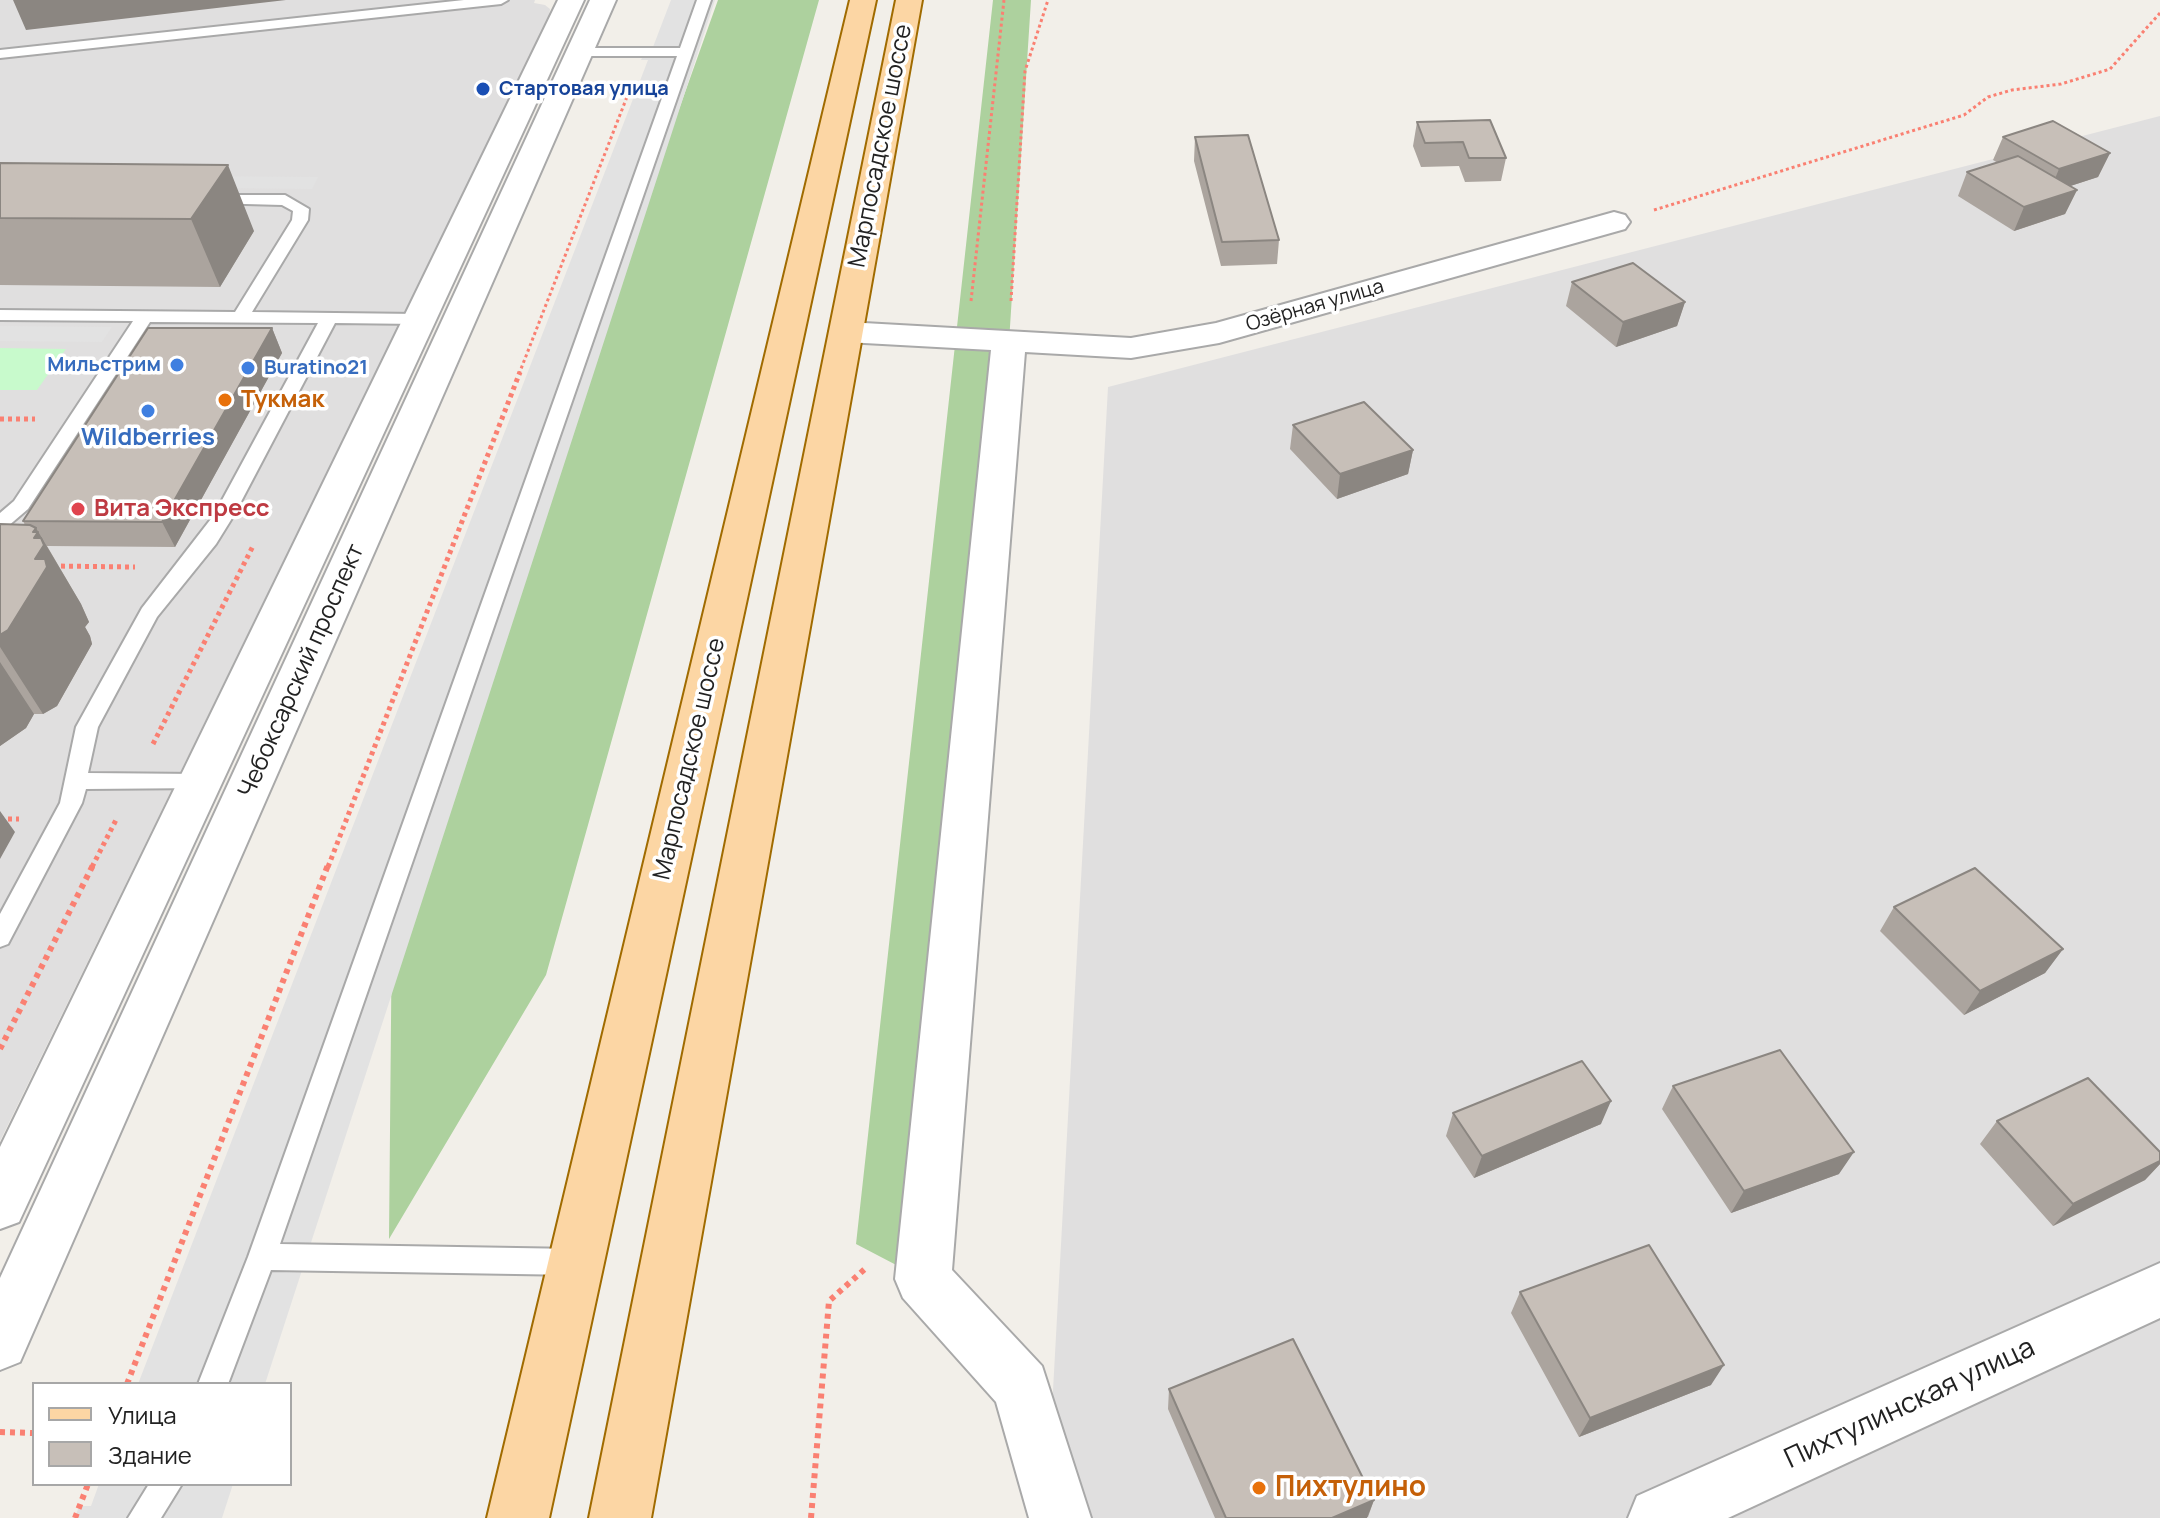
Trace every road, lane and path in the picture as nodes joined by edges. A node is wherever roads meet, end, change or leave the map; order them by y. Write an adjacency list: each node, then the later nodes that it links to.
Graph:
1 (376, 0): 10 (lane)
2 (501, 0): 10 (lane)
3 (571, 0): 21 (street, Чебоксарский проспект)
4 (603, 0): 11 (street, Чебоксарский проспект)
5 (704, 0): 12 (lane)
6 (863, 0): 34 (main road, Марпосадское шоссе)
7 (909, 0): 22 (main road, Марпосадское шоссе)
8 (1048, 0): 23 (path)
9 (2160, 13): 16 (path)
10 (366, 15): 13 (lane)
11 (580, 52): 12 (lane); 37 (street, Чебоксарский проспект)
12 (686, 52): 33 (lane)
13 (0, 54)
14 (635, 75): 38 (path)
15 (190, 199): 19 (lane)
16 (1614, 222): 23 (street, Озёрная улица)
17 (0, 315): 18 (lane)
18 (145, 316): 19 (lane); 24 (lane)
19 (241, 317): 20 (lane)
20 (329, 318): 21 (lane); 26 (lane)
21 (418, 319): 28 (street, Чебоксарский проспект)
22 (846, 332): 23 (street, Озёрная улица); 47 (main road, Марпосадское шоссе)
23 (1009, 342): 49 (street)
24 (0, 523)
25 (46, 566): 26 (path)
26 (185, 567): 27 (lane)
27 (79, 781): 28 (lane); 30 (lane)
28 (199, 782): 32 (street, Чебоксарский проспект)
29 (118, 814): 31 (path)
30 (0, 937)
31 (0, 1049)
32 (0, 1204)
33 (262, 1257): 34 (lane); 39 (lane)
34 (576, 1262): 46 (main road, Марпосадское шоссе)
35 (867, 1267): 48 (path)
36 (2160, 1290): 50 (street, Пихтулинская улица)
37 (0, 1342)
38 (128, 1382)
39 (214, 1382)
40 (0, 1432): 41 (path)
41 (32, 1433)
42 (87, 1486): 44 (path)
43 (166, 1486): 45 (lane)
44 (75, 1518)
45 (143, 1518)
46 (518, 1518)
47 (620, 1518)
48 (811, 1518)
49 (1060, 1518)
50 (1659, 1518)

